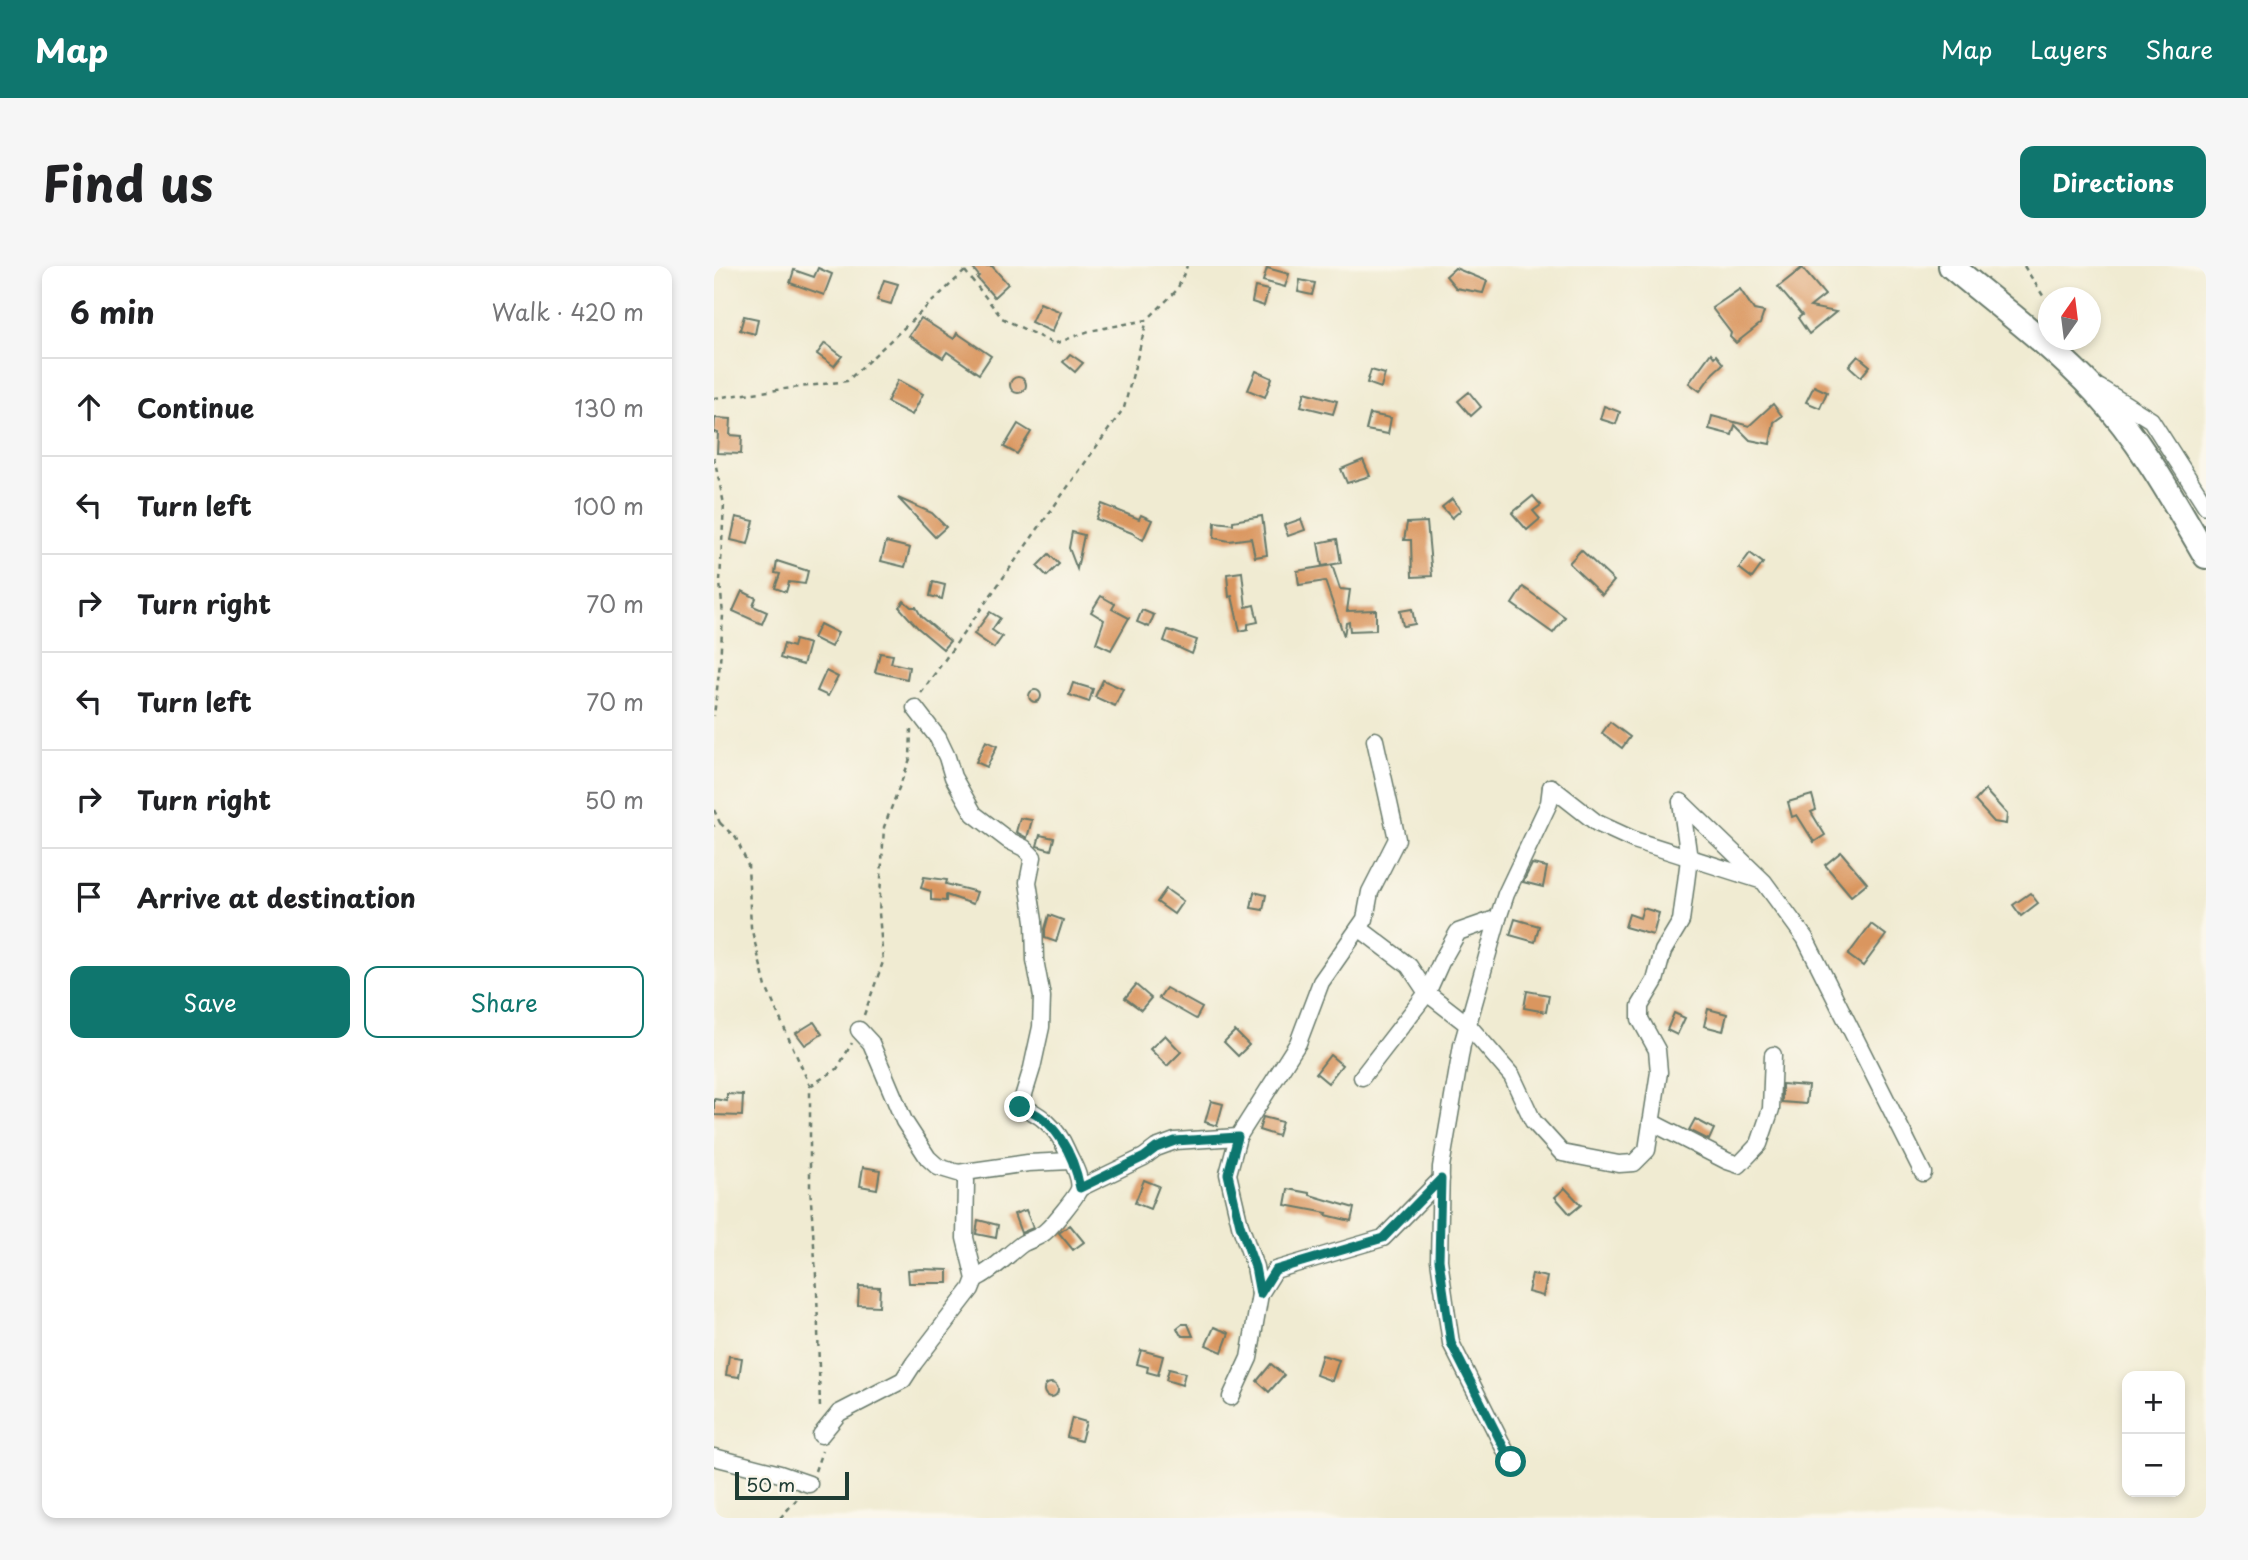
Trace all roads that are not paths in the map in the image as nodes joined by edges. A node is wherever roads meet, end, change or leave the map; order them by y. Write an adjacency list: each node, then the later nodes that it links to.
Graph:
1 (1951, 266): 2 (main road)
2 (2079, 375): 3 (street); 4 (main road)
3 (2206, 506)
4 (2206, 556)
5 (915, 708): 18 (street)
6 (1375, 740): 10 (street)
7 (1689, 859): 8 (street); 8 (street); 9 (street); 16 (street)
8 (1764, 882): 20 (street)
9 (1498, 918): 11 (street); 12 (street)
10 (1359, 928): 11 (street); 17 (street)
11 (1427, 993): 12 (street); 15 (street)
12 (1467, 1024): 16 (street); 21 (street)
13 (859, 1030): 19 (street)
14 (1773, 1055): 16 (street)
15 (1362, 1077)
16 (1651, 1122)
17 (1238, 1137): 22 (street); 24 (street)
18 (1070, 1161): 19 (street); 22 (street)
19 (963, 1173): 23 (street)
20 (1923, 1173)
21 (1441, 1179): 24 (street); 28 (street)
22 (1080, 1188): 23 (street)
23 (975, 1279): 26 (street)
24 (1260, 1294): 25 (street)
25 (1231, 1397)
26 (821, 1435)
27 (714, 1457): 29 (street)
28 (1511, 1462)
29 (809, 1484)

